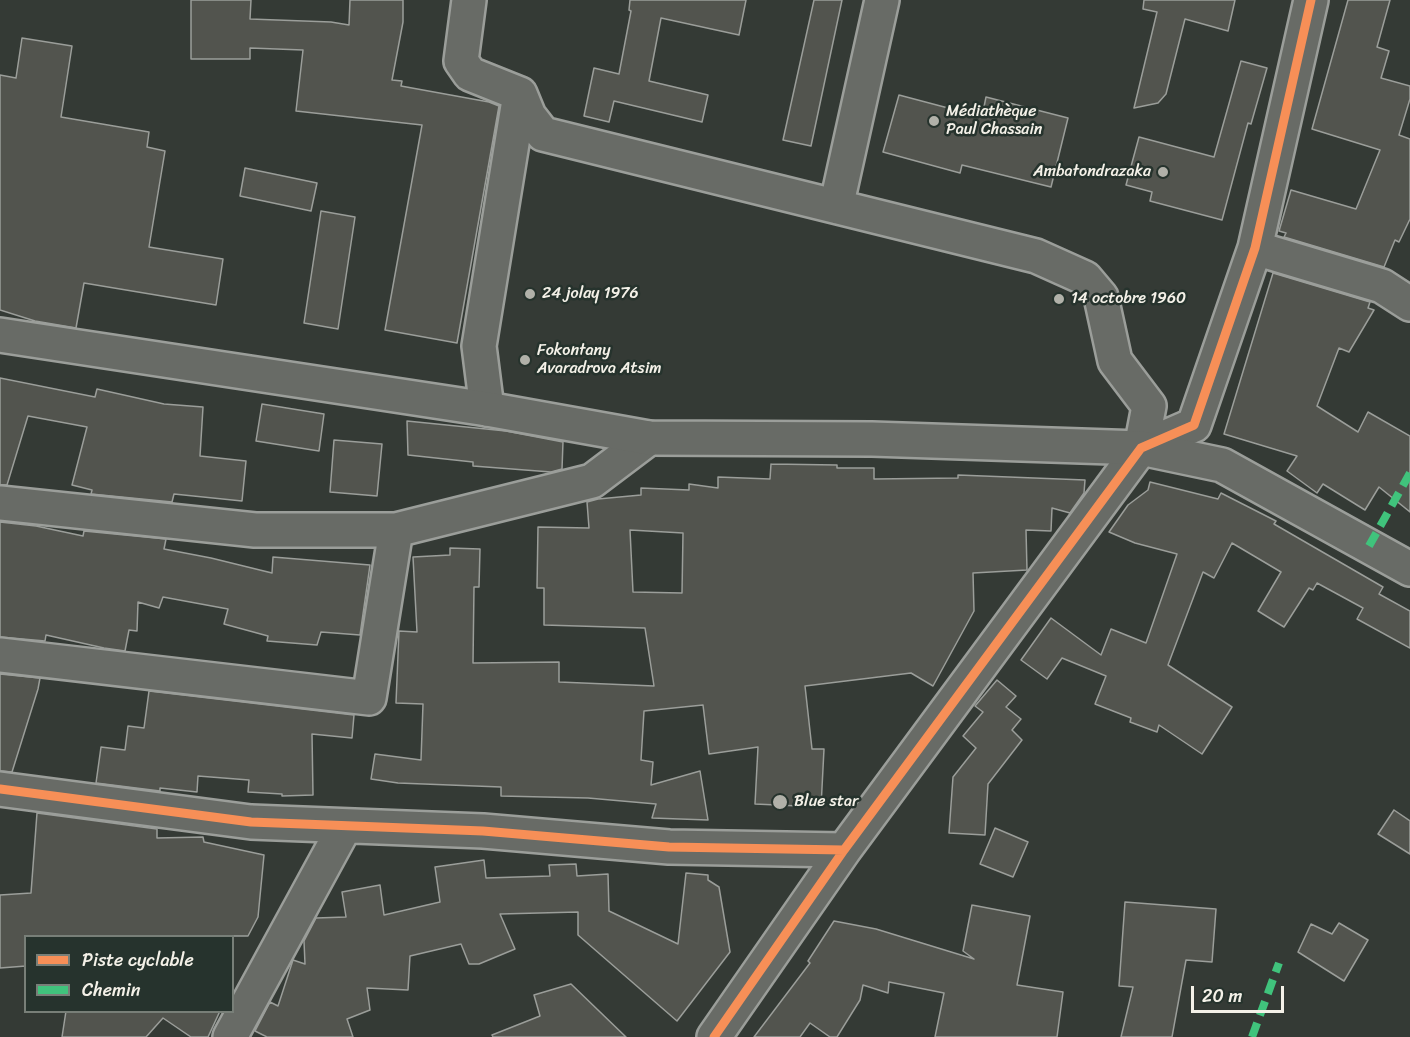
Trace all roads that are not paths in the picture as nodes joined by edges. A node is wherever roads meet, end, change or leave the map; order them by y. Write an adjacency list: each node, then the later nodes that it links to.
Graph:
1 (468, 0): 4 (street)
2 (882, 0): 5 (street)
3 (1311, 0): 6 (street)
4 (519, 94): 5 (street); 9 (street)
5 (838, 207): 11 (street)
6 (1255, 248): 7 (street); 11 (street)
7 (1410, 304)
8 (0, 335): 9 (street)
9 (487, 409): 10 (street)
10 (649, 438): 11 (street); 13 (street)
11 (1141, 448): 14 (street); 18 (street)
12 (0, 503): 13 (street)
13 (396, 530): 15 (street)
14 (1410, 569)
15 (0, 655)
16 (0, 789): 17 (street)
17 (345, 826): 18 (street); 19 (street)
18 (844, 849): 20 (street)
19 (230, 1037)
20 (714, 1037)

